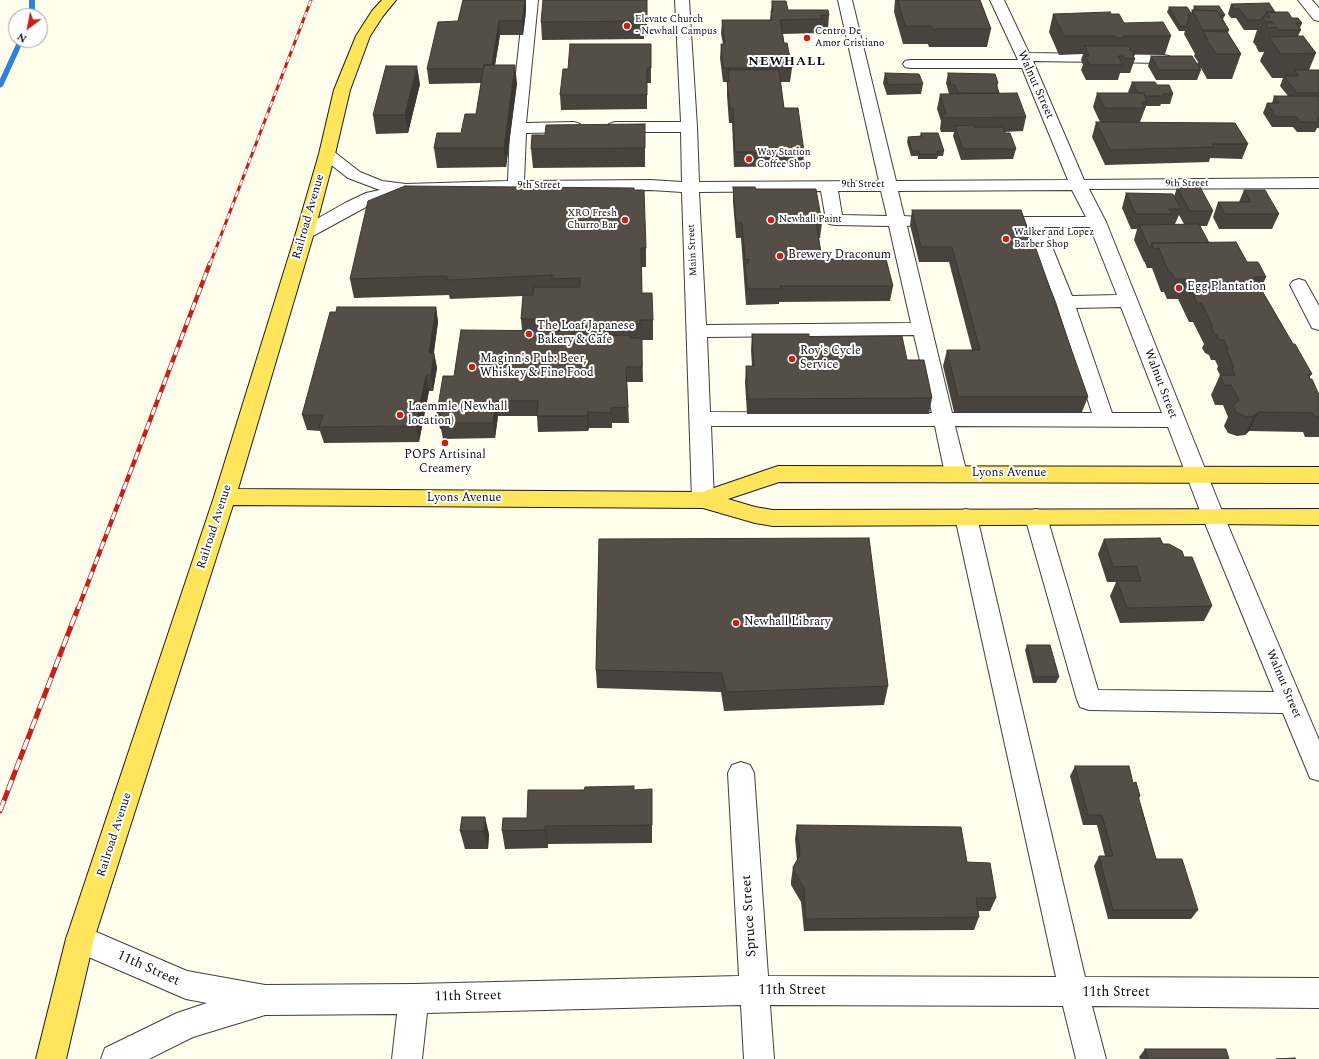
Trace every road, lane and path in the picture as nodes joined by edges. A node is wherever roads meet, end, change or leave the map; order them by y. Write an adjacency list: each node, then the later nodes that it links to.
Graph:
1 (390, 0): 13 (main road, Railroad Avenue)
2 (531, 0): 12 (street)
3 (682, 0): 11 (street, Main Street)
4 (845, 0): 16 (street)
5 (997, 0): 9 (street, Walnut Street)
6 (1305, 0): 7 (street)
7 (1319, 17)
8 (1164, 59): 9 (street)
9 (1025, 61): 10 (street); 17 (street, Walnut Street)
10 (910, 64)
11 (690, 127): 12 (street); 19 (street, Main Street)
12 (518, 128): 18 (street)
13 (327, 154): 20 (street, 9th Street); 27 (main road, Railroad Avenue)
14 (1314, 183): 17 (street, 9th Street); 21 (street)
15 (828, 185): 16 (street, 9th Street); 19 (street, 9th Street); 22 (street)
16 (889, 185): 17 (street, 9th Street); 22 (street)
17 (1078, 185): 26 (street, Walnut Street)
18 (516, 186): 19 (street, 9th Street); 20 (street, 9th Street)
19 (691, 187): 33 (street, Main Street)
20 (406, 189): 27 (street, 9th Street)
21 (1319, 199)
22 (897, 221): 23 (street); 32 (street)
23 (929, 221)
24 (977, 222): 25 (street)
25 (1033, 222): 26 (street); 30 (street)
26 (1097, 222): 29 (street, Walnut Street)
27 (305, 232): 41 (main road, Railroad Avenue)
28 (1299, 285): 31 (street)
29 (1128, 301): 30 (street); 37 (street, Walnut Street)
30 (1065, 302): 36 (street)
31 (1319, 324)
32 (922, 329): 33 (street); 35 (street)
33 (697, 331): 34 (street, Main Street)
34 (700, 419): 35 (street); 42 (street, Main Street)
35 (944, 420): 36 (street); 38 (street)
36 (1104, 420): 37 (street)
37 (1174, 420): 39 (street, Walnut Street)
38 (956, 474): 39 (main road, Lyons Avenue); 42 (main road, Lyons Avenue)
39 (1196, 474): 40 (main road, Lyons Avenue); 43 (street, Walnut Street)
40 (1319, 475)
41 (225, 497): 42 (main road, Lyons Avenue); 50 (main road, Railroad Avenue)
42 (703, 500): 46 (main road, Lyons Avenue)
43 (1213, 516): 44 (main road, Lyons Avenue); 45 (main road, Lyons Avenue); 47 (street, Walnut Street)
44 (1036, 517): 46 (main road, Lyons Avenue); 47 (street)
45 (1319, 517)
46 (966, 518): 52 (street)
47 (1291, 703): 48 (street, Walnut Street)
48 (1319, 770)
49 (741, 773): 51 (street, Spruce Street)
50 (80, 939): 55 (street, 11th Street); 56 (main road, Railroad Avenue)
51 (755, 990): 52 (street, 11th Street); 54 (street, 11th Street); 59 (street, Spruce Street)
52 (1074, 993): 53 (street, 11th Street); 60 (street)
53 (1319, 993)
54 (414, 998): 55 (street, 11th Street); 58 (street)
55 (265, 1000): 57 (street, 11th Street)
56 (51, 1059)
57 (116, 1059)
58 (407, 1059)
59 (759, 1059)
60 (1091, 1059)

